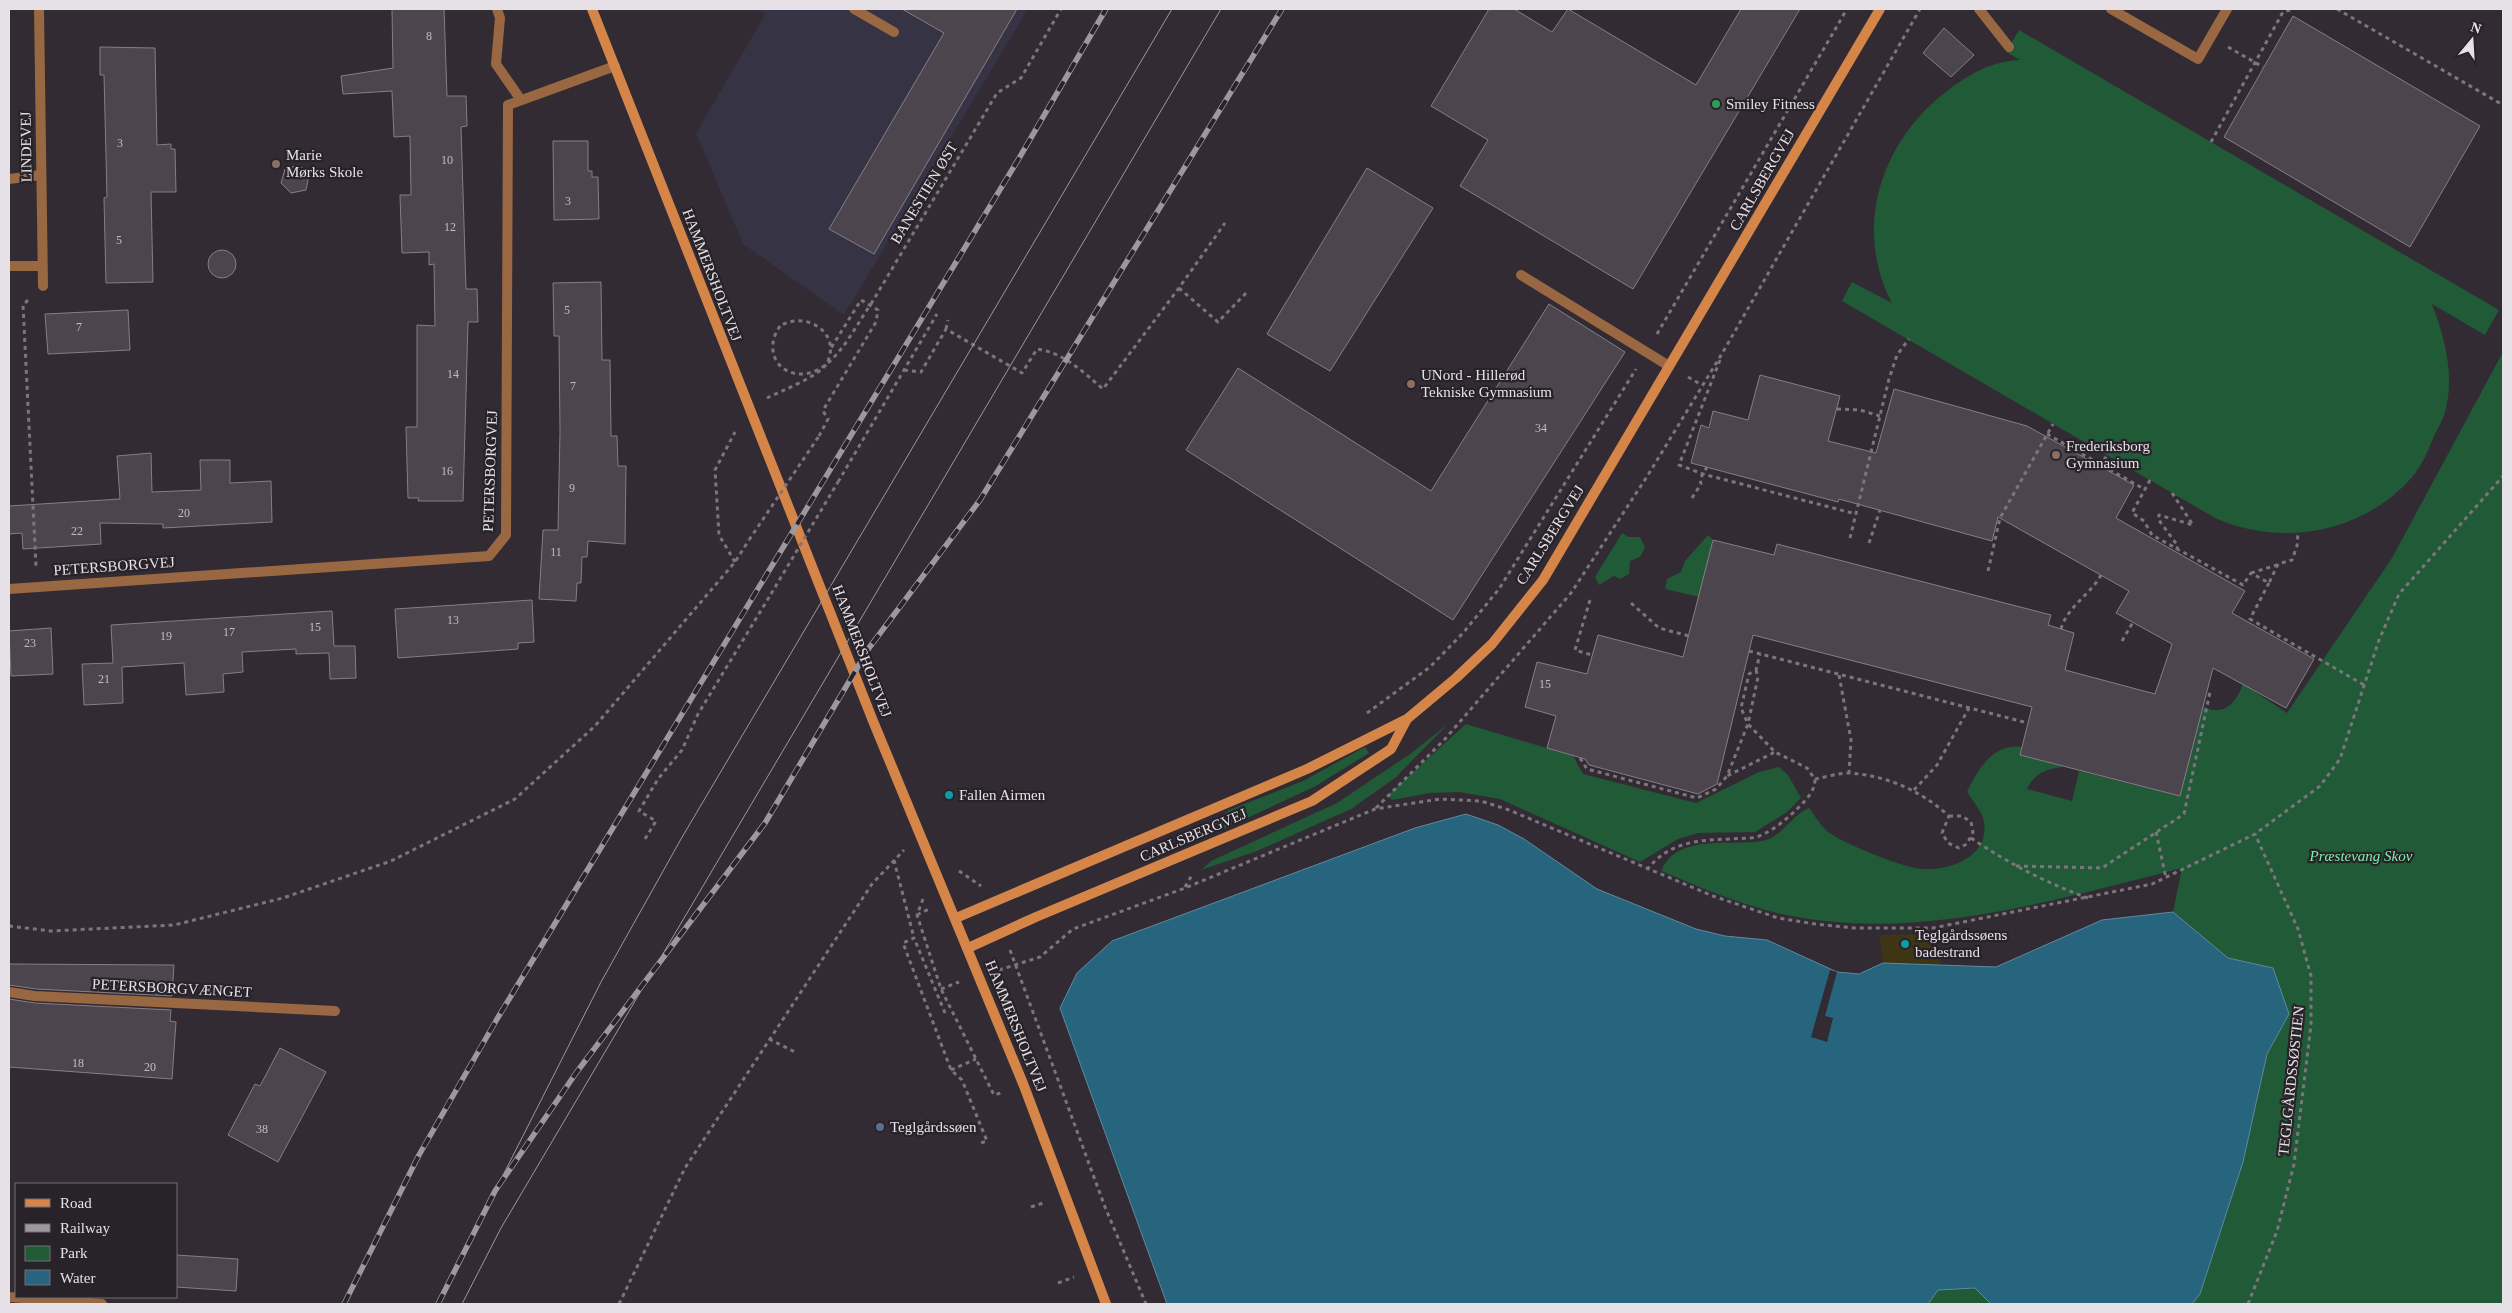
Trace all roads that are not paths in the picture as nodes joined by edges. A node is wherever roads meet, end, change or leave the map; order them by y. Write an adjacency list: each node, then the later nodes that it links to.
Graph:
1 (39, 9): 13 (street, LINDEVEJ)
2 (497, 9): 12 (street)
3 (592, 9): 11 (street, HAMMERSHOLTVEJ)
4 (854, 9): 9 (street)
5 (1880, 9): 19 (street, CARLSBERGVEJ)
6 (1978, 9): 10 (street)
7 (2111, 9): 8 (street)
8 (2226, 9)
9 (894, 32)
10 (2009, 47)
11 (615, 66): 12 (street); 22 (street, HAMMERSHOLTVEJ)
12 (521, 100): 20 (street, PETERSBORGVEJ)
13 (41, 174): 14 (street); 16 (street, LINDEVEJ)
14 (9, 179)
15 (9, 266): 16 (street)
16 (42, 266): 18 (street, LINDEVEJ)
17 (1521, 275): 19 (street)
18 (43, 286)
19 (1670, 366): 21 (street, CARLSBERGVEJ)
20 (9, 589)
21 (1407, 719): 22 (street, CARLSBERGVEJ); 23 (street, CARLSBERGVEJ)
22 (956, 918): 23 (street, HAMMERSHOLTVEJ)
23 (968, 948): 28 (street, HAMMERSHOLTVEJ)
24 (9, 992): 25 (street, PETERSBORGVÆNGET)
25 (335, 1011)
26 (22, 1298): 27 (street)
27 (102, 1304)
28 (1106, 1304)

